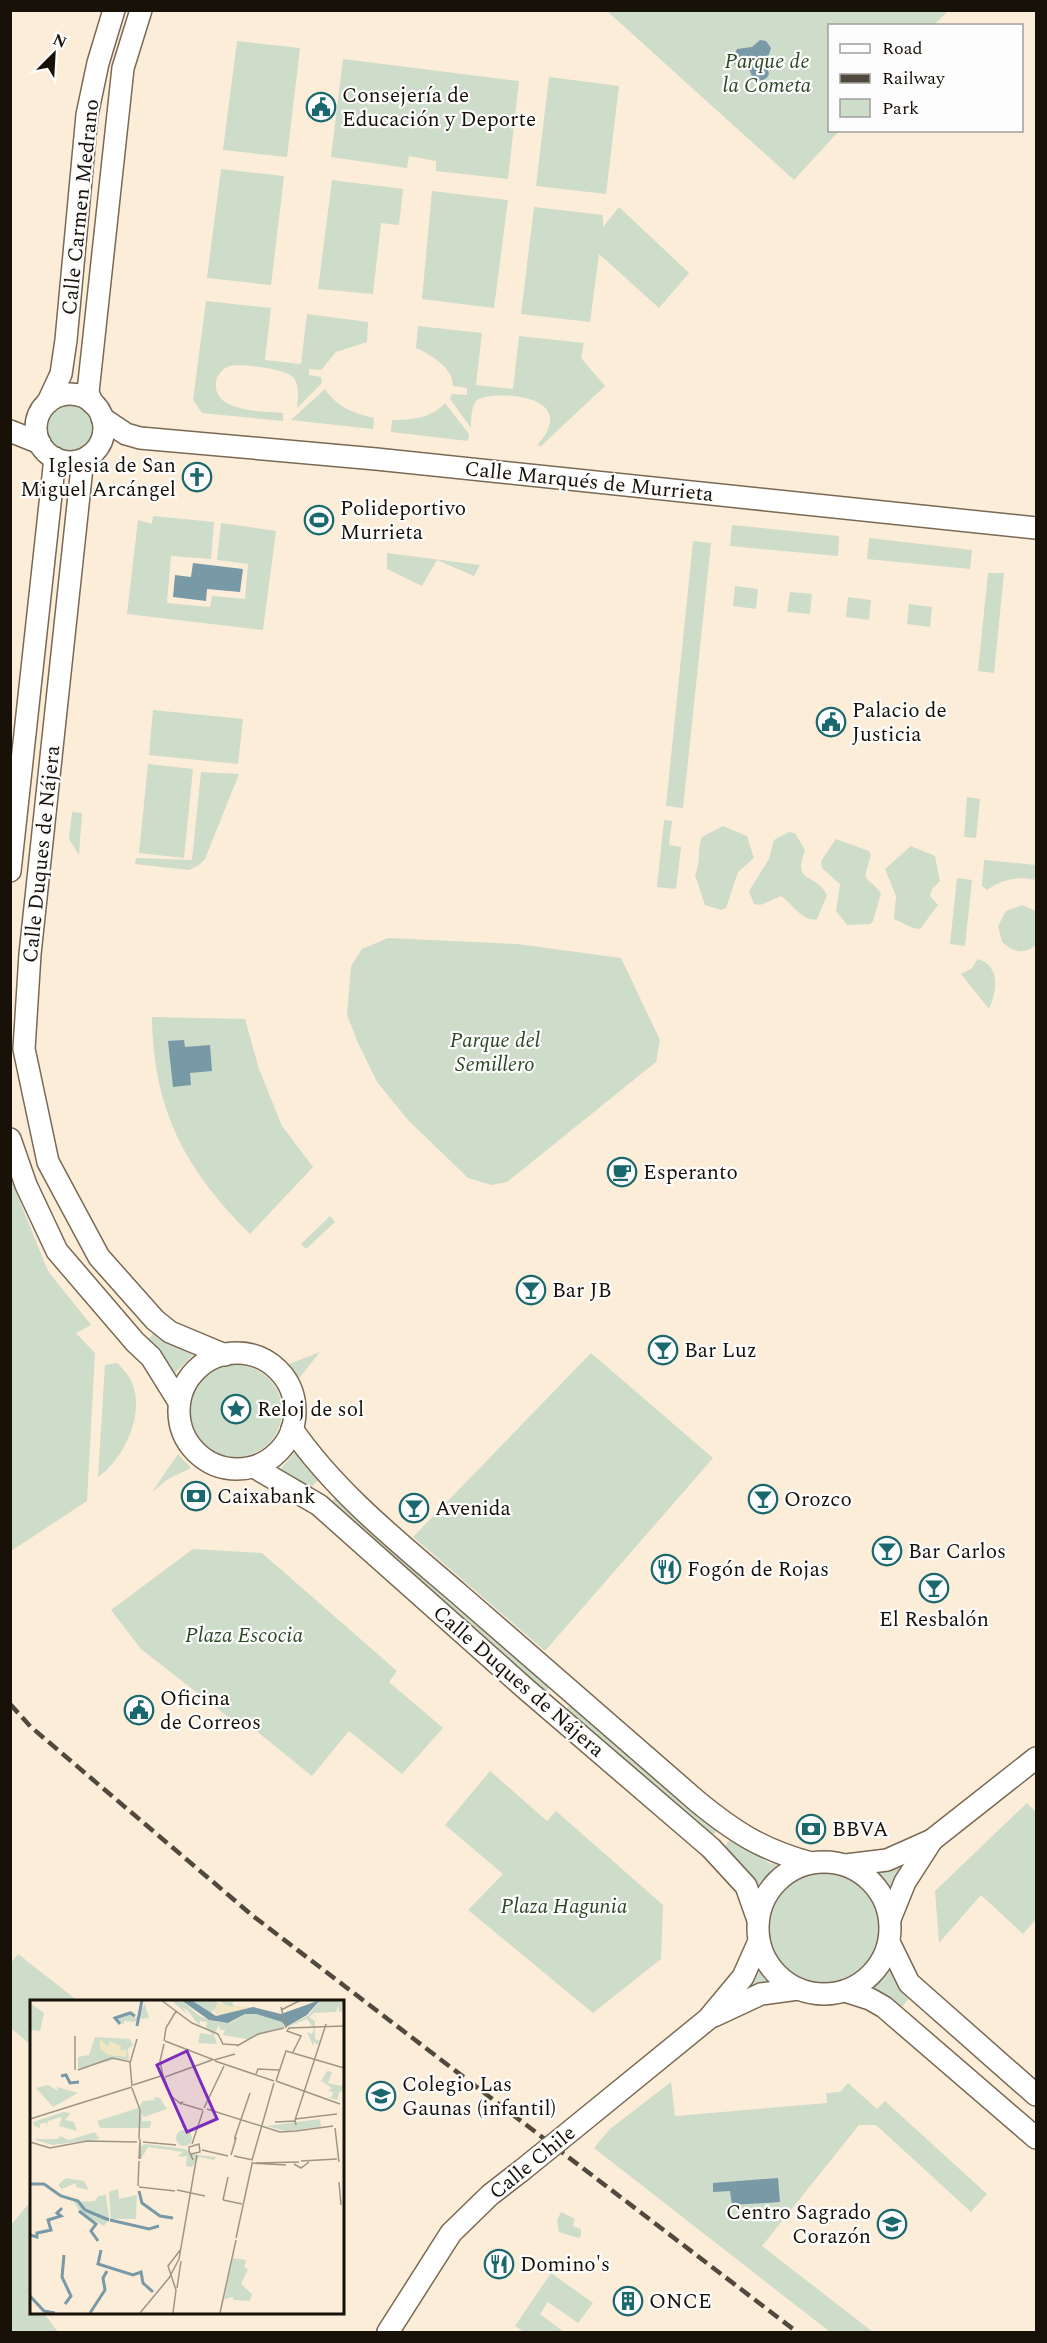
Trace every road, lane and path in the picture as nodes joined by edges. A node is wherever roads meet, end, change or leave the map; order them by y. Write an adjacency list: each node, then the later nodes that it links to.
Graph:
1 (114, 10): 3 (main road, Calle Carmen Medrano)
2 (141, 10): 4 (main road, Calle Carmen Medrano)
3 (43, 409): 4 (main road); 5 (main road); 8 (main road)
4 (97, 411): 7 (main road, Calle Marqués de Murrieta); 9 (main road)
5 (10, 421)
6 (10, 431): 8 (main road)
7 (140, 438): 9 (main road, Calle Marqués de Murrieta); 11 (main road, Calle Marqués de Murrieta)
8 (40, 443): 10 (main road)
9 (93, 453): 10 (main road); 14 (main road, Calle Duques de Nájera)
10 (55, 459): 12 (main road, Calle Duques de Nájera)
11 (1036, 528)
12 (10, 871)
13 (10, 1139): 15 (main road)
14 (225, 1355): 15 (main road); 16 (main road)
15 (179, 1402): 17 (main road)
16 (292, 1429): 17 (main road); 20 (main road, Calle Duques de Nájera)
17 (254, 1467): 23 (main road, Calle Duques de Nájera)
18 (1036, 1758): 19 (main road)
19 (932, 1840): 21 (main road); 22 (main road)
20 (811, 1863): 21 (main road); 23 (main road)
21 (846, 1865): 22 (main road)
22 (890, 1919): 25 (main road)
23 (758, 1920): 24 (main road)
24 (759, 1941): 26 (main road); 28 (main road, Calle Chile)
25 (889, 1942): 27 (main road); 29 (main road)
26 (798, 1989): 27 (main road); 28 (main road, Calle Chile)
27 (845, 1990): 30 (main road)
28 (708, 2019): 31 (main road, Calle Chile, bridge)
29 (1036, 2095)
30 (1036, 2138)
31 (388, 2332)

